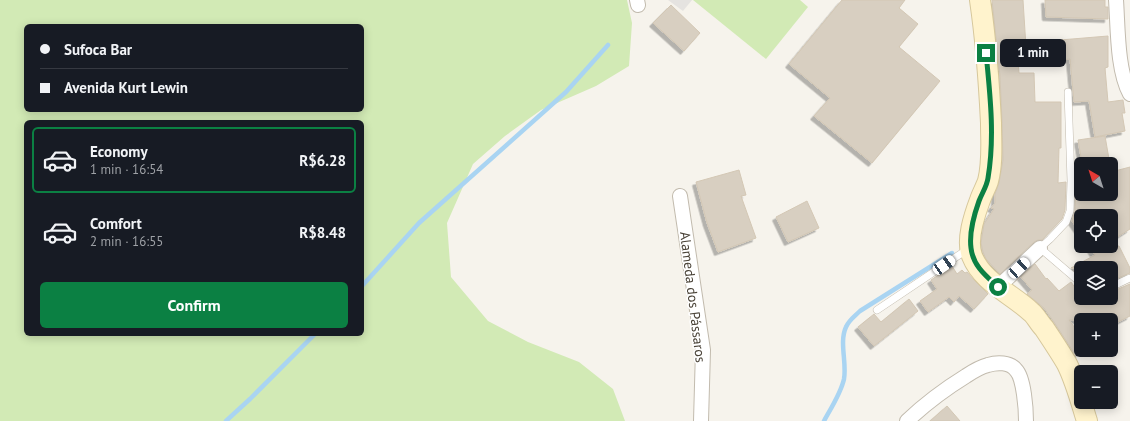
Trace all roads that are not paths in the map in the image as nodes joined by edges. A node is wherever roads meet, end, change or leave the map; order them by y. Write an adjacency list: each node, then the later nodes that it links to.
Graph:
1 (980, 0): 6 (main road)
2 (1116, 0): 4 (street)
3 (1068, 92): 7 (lane)
4 (1130, 94)
5 (680, 196): 13 (street, Alameda dos Pássaros)
6 (970, 247): 11 (main road); 12 (lane)
7 (1040, 248): 8 (lane); 11 (street)
8 (1074, 277)
9 (1130, 278): 10 (lane)
10 (1118, 284)
11 (998, 287): 16 (main road)
12 (877, 310)
13 (701, 421)
14 (907, 421): 15 (street)
15 (1026, 421)
16 (1087, 421)

